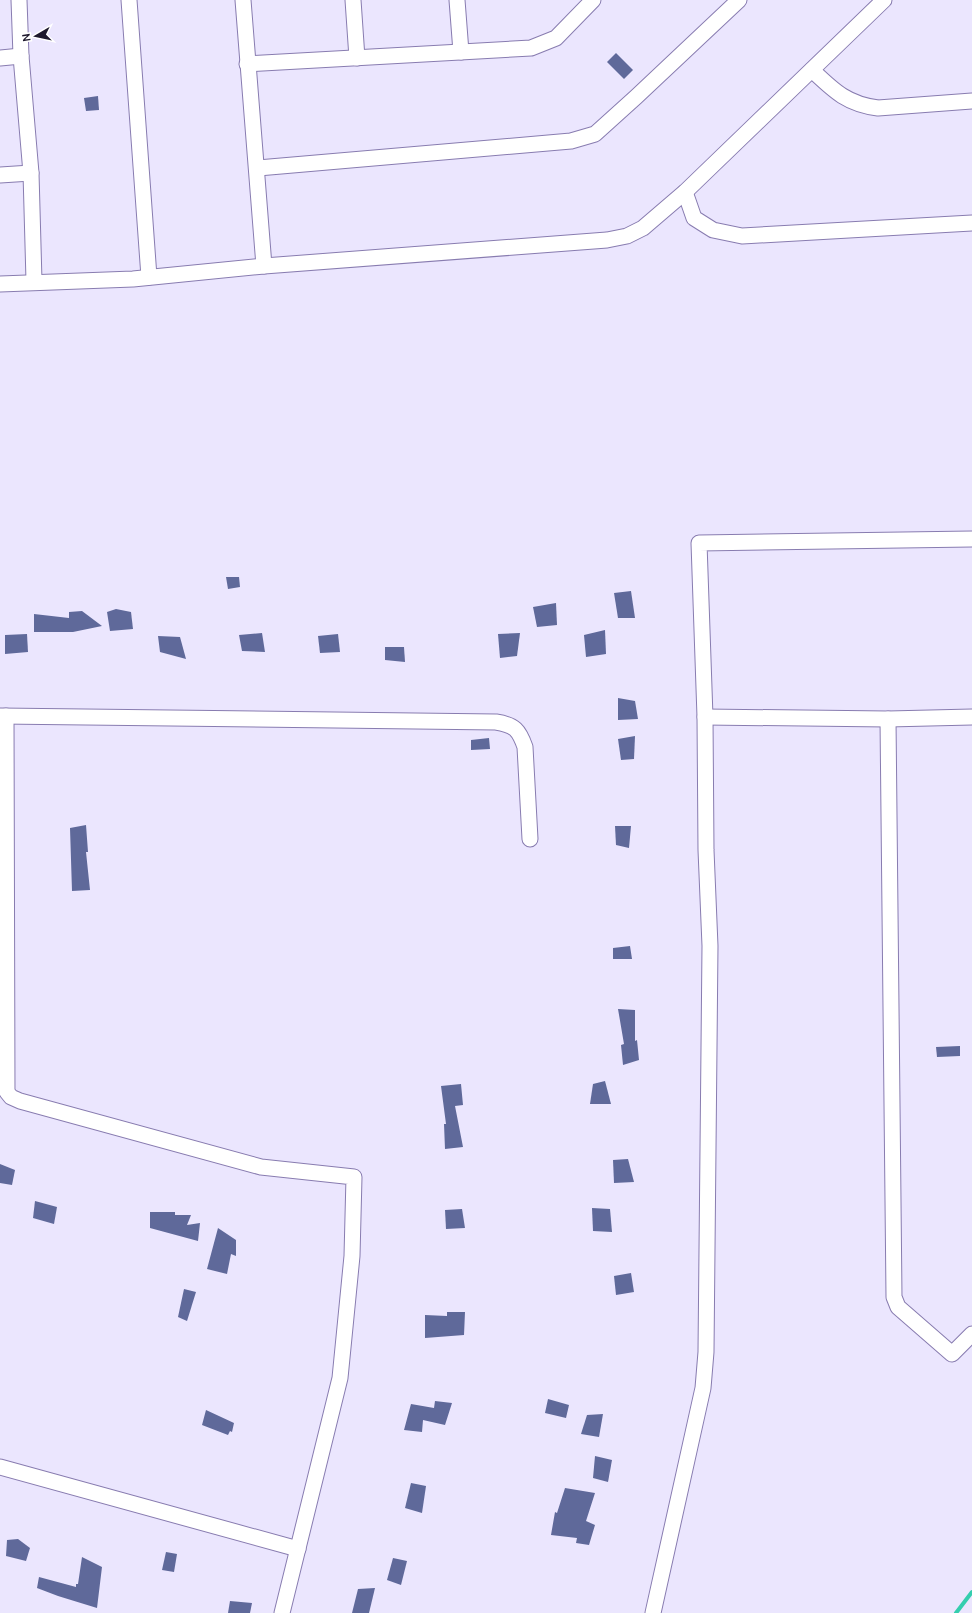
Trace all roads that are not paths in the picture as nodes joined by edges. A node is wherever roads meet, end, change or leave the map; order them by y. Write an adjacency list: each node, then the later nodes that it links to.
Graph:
1 (19, 0): 10 (street)
2 (129, 0): 22 (street)
3 (243, 0): 13 (street)
4 (353, 0): 12 (street)
5 (457, 0): 9 (street)
6 (592, 0): 9 (street)
7 (739, 0): 16 (street)
8 (884, 0): 14 (street)
9 (461, 52): 12 (street)
10 (21, 56): 11 (street); 17 (street)
11 (0, 58)
12 (357, 58): 13 (street)
13 (247, 64): 16 (street)
14 (812, 70): 15 (street); 19 (street)
15 (972, 101)
16 (258, 168): 21 (street)
17 (31, 173): 18 (street); 23 (street)
18 (0, 175)
19 (685, 192): 20 (street); 21 (street)
20 (972, 223)
21 (264, 266): 22 (street)
22 (149, 277): 23 (street)
23 (34, 281): 24 (street)
24 (0, 284)
25 (972, 539): 27 (street)
26 (3, 716): 30 (street); 33 (street)
27 (705, 717): 29 (street); 35 (street)
28 (972, 717): 29 (street)
29 (888, 719): 31 (street)
30 (530, 839)
31 (972, 1334)
32 (0, 1467): 33 (street)
33 (298, 1549): 34 (street)
34 (282, 1613)
35 (653, 1613)

